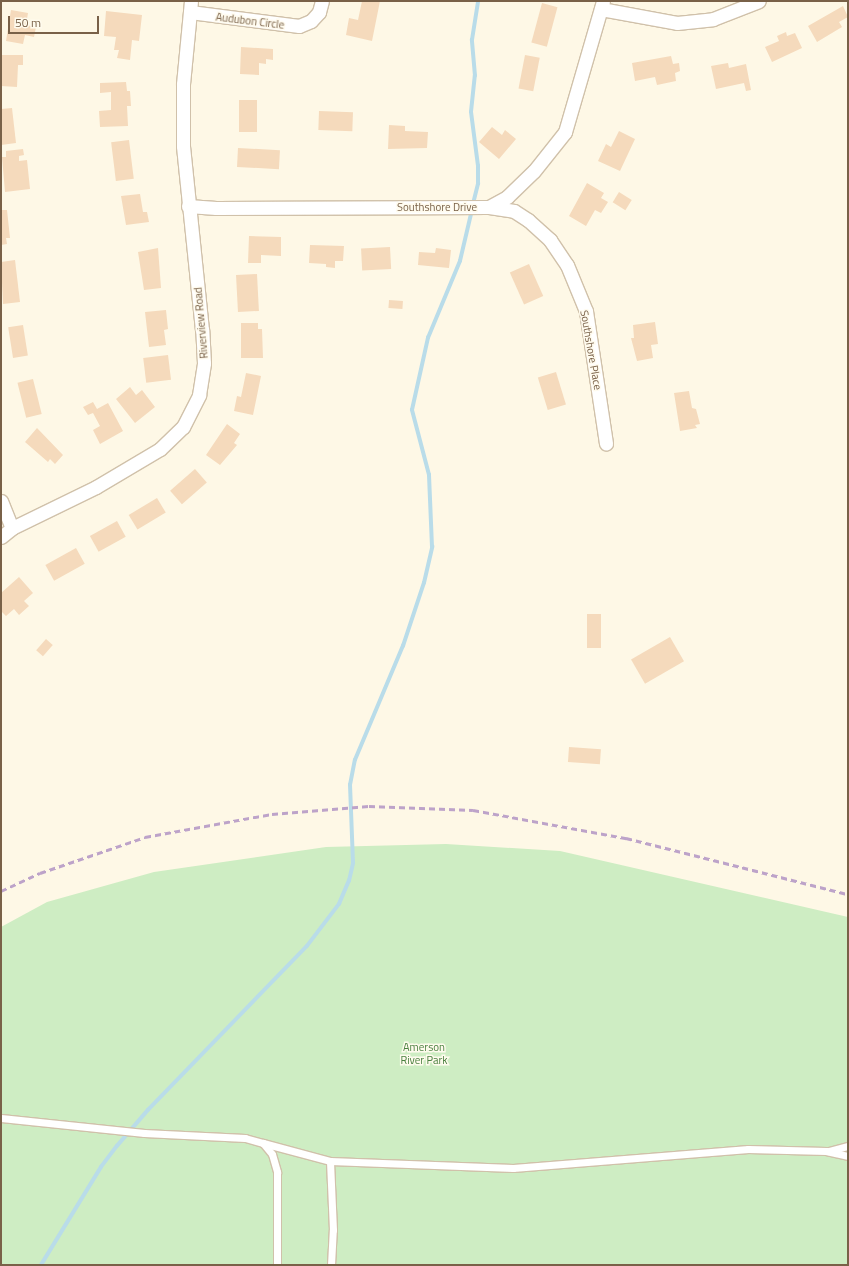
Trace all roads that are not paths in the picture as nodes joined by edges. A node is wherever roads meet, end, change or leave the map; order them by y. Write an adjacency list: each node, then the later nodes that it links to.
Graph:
1 (322, 1): 4 (street, Audubon Circle)
2 (759, 1): 3 (street)
3 (602, 5): 6 (street, Southshore Drive)
4 (191, 6): 5 (street, Riverview Road)
5 (188, 206): 6 (street, Southshore Drive); 9 (street, Riverview Road)
6 (489, 207): 7 (street, Southshore Place)
7 (606, 444)
8 (1, 501): 9 (street)
9 (12, 528): 10 (street, Riverview Road)
10 (1, 537)
11 (1, 1118): 12 (lane)
12 (263, 1143): 16 (lane); 17 (lane)
13 (848, 1146): 14 (lane)
14 (826, 1151): 15 (lane); 16 (lane)
15 (848, 1156)
16 (330, 1160): 18 (lane)
17 (276, 1265)
18 (331, 1265)

